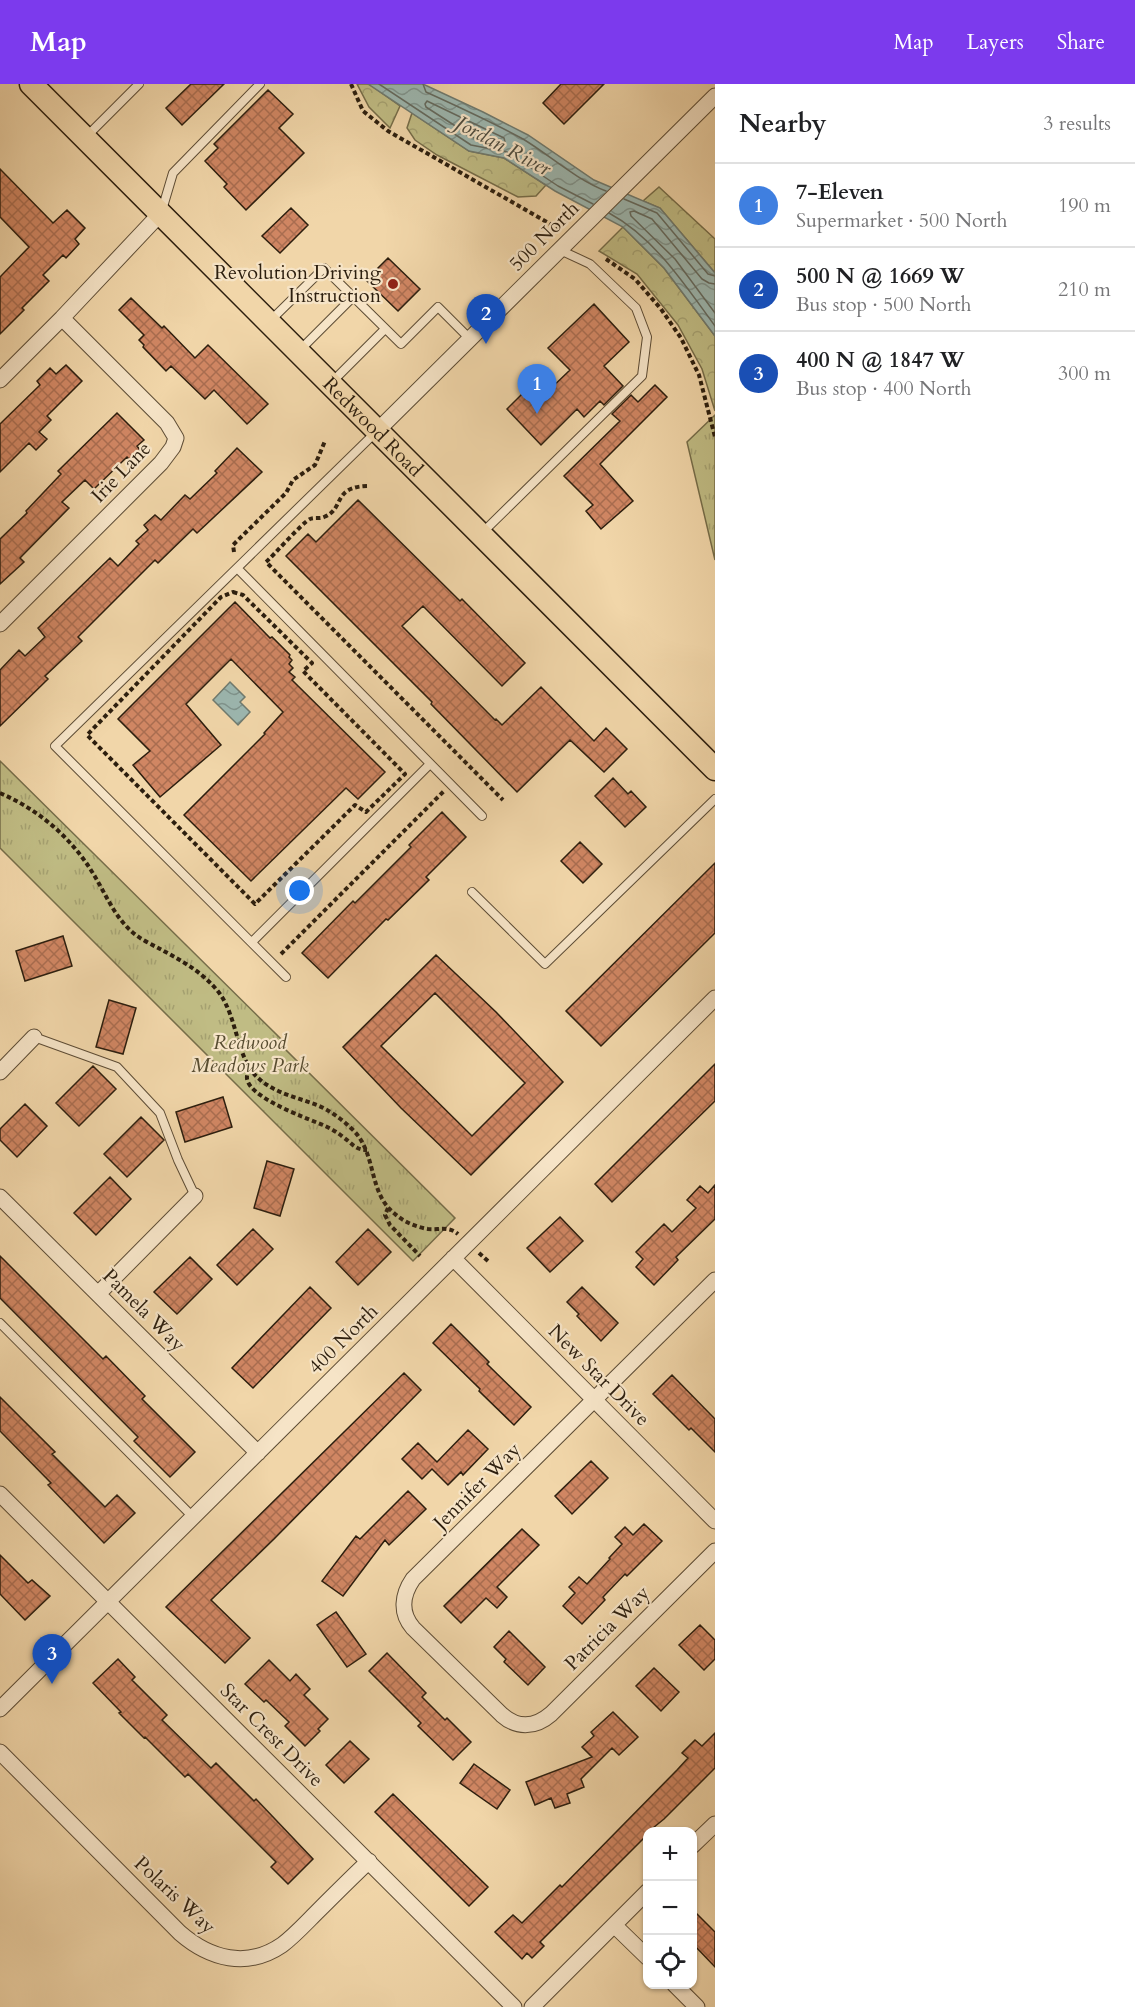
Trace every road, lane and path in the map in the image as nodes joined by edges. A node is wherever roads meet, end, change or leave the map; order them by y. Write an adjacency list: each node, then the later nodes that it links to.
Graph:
1 (31, 84): 6 (main road, Redwood Road)
2 (139, 84): 6 (lane)
3 (260, 84): 7 (lane)
4 (351, 84): 8 (path)
5 (715, 96): 9 (street, 500 North)
6 (85, 138): 7 (main road, Redwood Road)
7 (160, 214): 12 (street); 13 (main road, Redwood Road)
8 (557, 228)
9 (560, 249): 15 (street, 500 North); 23 (lane)
10 (599, 255): 20 (path)
11 (353, 297): 13 (lane); 14 (lane); 16 (lane)
12 (62, 318): 17 (street); 25 (street, Irie Lane)
13 (269, 322): 16 (main road, Redwood Road)
14 (385, 329): 15 (lane); 18 (lane)
15 (470, 339): 19 (street, 500 North)
16 (298, 352): 18 (main road, Redwood Road)
17 (0, 380)
18 (330, 384): 19 (main road, Redwood Road)
19 (377, 431): 23 (main road, Redwood Road); 24 (lane)
20 (715, 437)
21 (325, 441): 24 (path)
22 (367, 486): 32 (path)
23 (480, 535): 27 (main road, Redwood Road)
24 (237, 568): 26 (lane); 35 (lane)
25 (0, 624)
26 (430, 764): 29 (lane); 35 (lane)
27 (715, 769)
28 (405, 774): 28 (path)
29 (450, 785): 33 (lane); 36 (path)
30 (0, 793): 40 (path)
31 (715, 799): 34 (lane)
32 (503, 800)
33 (482, 816)
34 (472, 892)
35 (252, 942): 37 (lane)
36 (281, 954)
37 (286, 976)
38 (715, 998): 48 (street, 400 North)
39 (34, 1037): 41 (street); 43 (lane)
40 (251, 1069): 42 (path); 42 (path)
41 (0, 1072)
42 (367, 1150): 45 (path)
43 (195, 1196): 50 (street)
44 (0, 1197): 50 (street, Pamela Way)
45 (388, 1208): 46 (path); 47 (path)
46 (453, 1230)
47 (420, 1256)
48 (453, 1258): 52 (street, New Star Drive); 53 (street, 400 North)
49 (715, 1280): 52 (street, Jennifer Way)
50 (98, 1294): 53 (street, Pamela Way)
51 (0, 1323): 55 (lane)
52 (594, 1400): 56 (street, New Star Drive); 60 (street, Jennifer Way)
53 (258, 1453): 55 (street, 400 North)
54 (0, 1494): 58 (street, Star Crest Drive)
55 (193, 1517): 58 (street, 400 North)
56 (715, 1521)
57 (715, 1551): 60 (street, Patricia Way)
58 (108, 1602): 59 (street, 400 North); 64 (street, Star Crest Drive)
59 (0, 1709)
60 (524, 1725)
61 (0, 1752): 64 (street, Polaris Way)
62 (715, 1824): 63 (street)
63 (697, 1842)
64 (369, 1861): 69 (street, Star Crest Drive)
65 (643, 1896): 66 (street)
66 (614, 1924): 67 (street); 70 (street)
67 (643, 1953)
68 (679, 1989): 71 (street)
69 (514, 2007)
70 (532, 2007)
71 (696, 2007)

